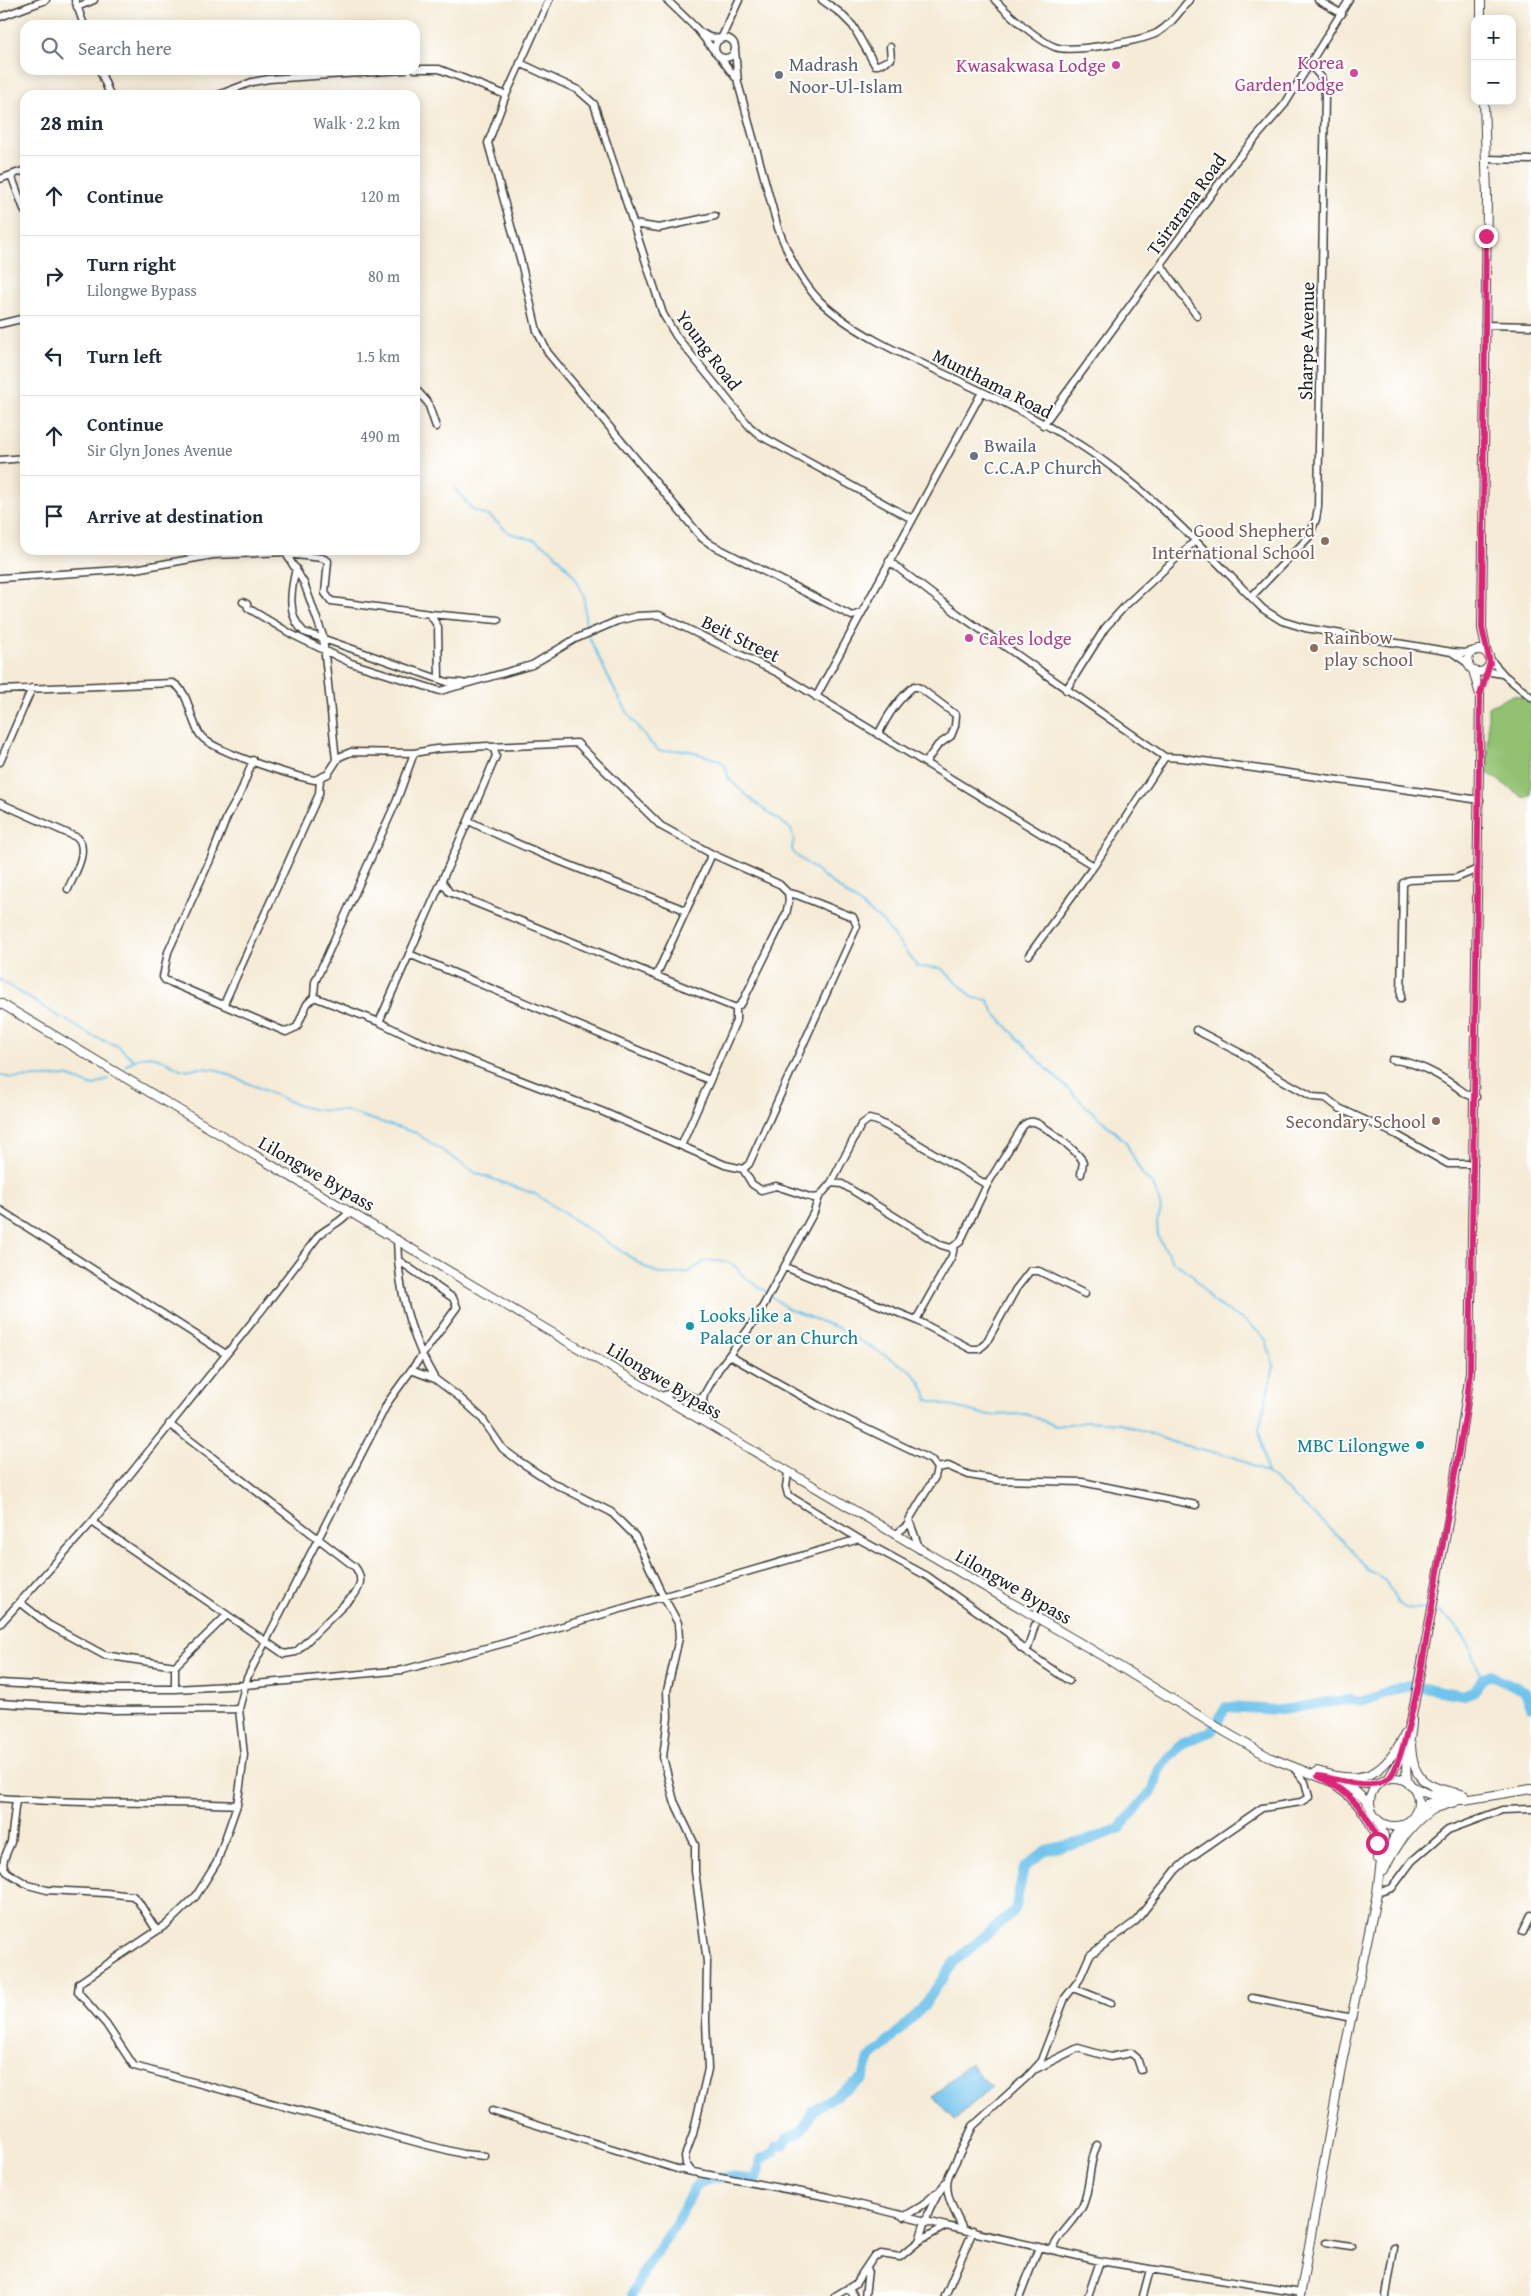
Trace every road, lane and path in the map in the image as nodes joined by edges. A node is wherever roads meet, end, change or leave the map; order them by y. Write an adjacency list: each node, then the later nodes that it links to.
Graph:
1 (46, 0): 16 (street)
2 (94, 0): 12 (street)
3 (549, 0): 23 (street)
4 (667, 0): 18 (street)
5 (739, 0): 13 (street)
6 (822, 0): 21 (street)
7 (994, 0): 8 (street)
8 (1189, 0)
9 (1318, 0): 14 (street)
10 (1350, 0): 14 (street, Tsirarana Road)
11 (1480, 0): 15 (main road)
12 (76, 3): 17 (street)
13 (734, 14): 19 (street); 20 (street)
14 (1342, 14): 24 (street, Tsirarana Road)
15 (1481, 15)
16 (0, 16)
17 (82, 20)
18 (697, 29): 19 (street); 22 (street)
19 (721, 39): 20 (street); 22 (street)
20 (734, 46): 22 (street); 28 (street)
21 (890, 47)
22 (718, 55): 28 (street)
23 (520, 63): 31 (street); 40 (street, Young Road)
24 (1310, 65): 41 (street, Tsirarana Road); 61 (street, Sharpe Avenue)
25 (420, 69): 31 (street)
26 (102, 75): 29 (street)
27 (320, 75): 30 (street)
28 (738, 83): 47 (street, Munthama Road)
29 (108, 90)
30 (231, 90)
31 (506, 95): 63 (street)
32 (1484, 105): 33 (main road)
33 (1486, 159): 34 (street); 45 (main road)
34 (1531, 160)
35 (20, 172): 36 (street)
36 (11, 175): 37 (street); 38 (street)
37 (0, 179)
38 (20, 199)
39 (714, 216): 40 (street)
40 (634, 224): 53 (street, Young Road)
41 (1161, 265): 42 (street); 49 (street, Tsirarana Road)
42 (1197, 316)
43 (20, 319): 44 (street)
44 (0, 324)
45 (1485, 325): 46 (street); 66 (main road)
46 (1531, 326)
47 (982, 392): 49 (street, Munthama Road); 53 (street)
48 (420, 394): 50 (street)
49 (1043, 425): 54 (street, Munthama Road)
50 (436, 427)
51 (20, 458): 52 (street)
52 (0, 460)
53 (912, 519): 58 (street)
54 (1196, 540): 61 (street, Munthama Road); 79 (street)
55 (213, 555): 60 (street)
56 (288, 555): 59 (street)
57 (296, 555): 64 (street)
58 (889, 561): 63 (street); 79 (street)
59 (296, 568): 67 (street); 67 (street)
60 (0, 578)
61 (1251, 597): 70 (street, Munthama Road)
62 (243, 602): 69 (street, Beit Street)
63 (861, 613): 81 (street)
64 (430, 614): 65 (street); 75 (street)
65 (498, 620)
66 (1482, 628): 68 (main road); 71 (main road)
67 (324, 641): 69 (street); 75 (street)
68 (1472, 651): 70 (street, Munthama Road); 71 (main road); 72 (main road)
69 (325, 652): 76 (street, Beit Street); 88 (street)
70 (1452, 652): 72 (street, Munthama Road)
71 (1488, 656): 73 (main road); 74 (street)
72 (1471, 667): 73 (main road); 80 (main road)
73 (1486, 671): 74 (street); 80 (main road)
74 (1504, 675): 82 (street)
75 (439, 679): 76 (street)
76 (473, 682): 81 (street, Beit Street)
77 (32, 688): 78 (street); 87 (street); 89 (street)
78 (0, 690)
79 (1066, 690): 86 (street)
80 (1480, 695): 92 (main road)
81 (816, 697): 83 (street, Beit Street)
82 (1531, 697)
83 (878, 735): 90 (street, Beit Street); 90 (street)
84 (491, 746): 85 (street); 94 (street); 95 (street)
85 (414, 753): 88 (street); 105 (street)
86 (1165, 757): 92 (street); 96 (street)
87 (253, 760): 91 (street); 108 (street)
88 (336, 760): 91 (street)
89 (0, 762)
90 (925, 763): 96 (street, Beit Street)
91 (320, 779): 108 (street)
92 (1480, 800): 97 (main road)
93 (0, 804): 99 (street)
94 (469, 821): 98 (street); 101 (street)
95 (712, 854): 100 (street); 101 (street)
96 (1094, 866): 103 (street)
97 (1478, 870): 106 (street); 114 (main road)
98 (442, 881): 102 (street); 104 (street)
99 (68, 889)
100 (788, 894): 109 (street); 117 (street)
101 (685, 910): 104 (street)
102 (409, 954): 110 (street); 113 (street)
103 (1029, 955)
104 (656, 976): 109 (street)
105 (314, 997): 108 (street); 110 (street)
106 (1400, 998)
107 (0, 1003): 123 (main road, Lilongwe Bypass)
108 (224, 1004)
109 (736, 1008): 113 (street)
110 (379, 1022): 115 (street)
111 (1196, 1030): 116 (street)
112 (1392, 1060): 114 (street)
113 (709, 1080): 115 (street)
114 (1476, 1097): 116 (main road)
115 (682, 1146): 117 (street)
116 (1474, 1164): 162 (main road)
117 (743, 1169): 121 (street)
118 (1081, 1174): 120 (street)
119 (831, 1183): 120 (street); 121 (street); 125 (street)
120 (987, 1185): 125 (street)
121 (819, 1197): 127 (street)
122 (0, 1210): 130 (street)
123 (350, 1211): 124 (main road, Lilongwe Bypass); 130 (street)
124 (397, 1239): 126 (street); 135 (main road, Lilongwe Bypass)
125 (954, 1247): 129 (street)
126 (398, 1260): 131 (street); 131 (street)
127 (785, 1267): 129 (street); 132 (street)
128 (1085, 1294): 129 (street)
129 (916, 1320)
130 (226, 1354): 137 (street)
131 (422, 1355): 133 (street); 134 (street)
132 (730, 1356): 136 (street); 139 (street)
133 (411, 1370): 134 (street); 146 (street)
134 (435, 1379): 148 (street)
135 (661, 1396): 136 (street); 138 (main road, Lilongwe Bypass)
136 (703, 1398): 138 (street)
137 (170, 1424): 142 (street); 146 (street)
138 (708, 1424): 140 (main road, Lilongwe Bypass)
139 (937, 1468): 141 (street); 143 (street)
140 (788, 1472): 144 (main road, Lilongwe Bypass); 145 (street)
141 (1196, 1505)
142 (92, 1522): 149 (street); 150 (street)
143 (910, 1523): 144 (street); 147 (street)
144 (895, 1535): 147 (main road, Lilongwe Bypass)
145 (859, 1539): 148 (street); 154 (street)
146 (318, 1540): 153 (street); 153 (street)
147 (920, 1550): 163 (main road, Lilongwe Bypass)
148 (664, 1596): 158 (street); 192 (street)
149 (21, 1603): 151 (street); 155 (street)
150 (227, 1615): 153 (street); 155 (street)
151 (0, 1624)
152 (1035, 1625): 154 (street)
153 (266, 1641): 158 (street)
154 (1021, 1648): 156 (street)
155 (175, 1666): 159 (street)
156 (1069, 1682)
157 (0, 1683): 159 (street)
158 (245, 1685): 159 (street); 161 (street)
159 (175, 1689)
160 (0, 1703): 161 (street)
161 (239, 1709): 172 (street)
162 (1408, 1734): 163 (main road); 165 (main road); 167 (main road); 169 (main road)
163 (1293, 1768): 164 (main road, Lilongwe Bypass); 183 (street)
164 (1321, 1778): 166 (main road, Lilongwe Bypass); 173 (main road, Lilongwe Bypass); 179 (main road)
165 (1388, 1779): 166 (main road); 167 (main road)
166 (1380, 1782): 173 (main road)
167 (1410, 1784): 169 (main road); 175 (main road)
168 (1531, 1789): 169 (main road)
169 (1464, 1797): 175 (main road); 178 (main road)
170 (0, 1798): 171 (street)
171 (16, 1799): 172 (street); 181 (street)
172 (237, 1805): 181 (street)
173 (1371, 1808): 176 (main road)
174 (1531, 1809): 179 (street)
175 (1414, 1815): 177 (main road)
176 (1378, 1820): 177 (main road); 179 (main road)
177 (1405, 1823): 178 (main road)
178 (1384, 1871): 179 (main road)
179 (1377, 1891): 186 (main road)
180 (1531, 1915): 182 (street)
181 (157, 1931): 191 (street)
182 (1523, 1932)
183 (1073, 1988): 185 (street); 187 (street)
184 (1252, 1998): 186 (street)
185 (1112, 2003)
186 (1352, 2018): 210 (main road)
187 (1035, 2070): 188 (street); 193 (street)
188 (1141, 2070)
189 (492, 2111): 192 (street)
190 (1097, 2145): 205 (street)
191 (485, 2156)
192 (692, 2172): 195 (street)
193 (946, 2182): 194 (street); 198 (street)
194 (939, 2191): 195 (street); 196 (street)
195 (904, 2217): 196 (street)
196 (925, 2222): 197 (street); 200 (street)
197 (946, 2226): 198 (street); 200 (street)
198 (963, 2229): 199 (street)
199 (973, 2231): 203 (street); 214 (street)
200 (919, 2241): 207 (street)
201 (1326, 2242): 202 (street)
202 (1351, 2246)
203 (1039, 2247): 205 (street); 215 (street)
204 (1394, 2248): 218 (street)
205 (1052, 2250): 206 (street)
206 (1100, 2261): 208 (street); 216 (street)
207 (868, 2266): 209 (street); 213 (street)
208 (1150, 2270): 210 (street); 217 (street)
209 (849, 2288): 211 (street); 212 (street)
210 (1300, 2295)
211 (835, 2296)
212 (854, 2296)
213 (865, 2296)
214 (945, 2296)
215 (1020, 2296)
216 (1088, 2296)
217 (1144, 2296)
218 (1386, 2296)

